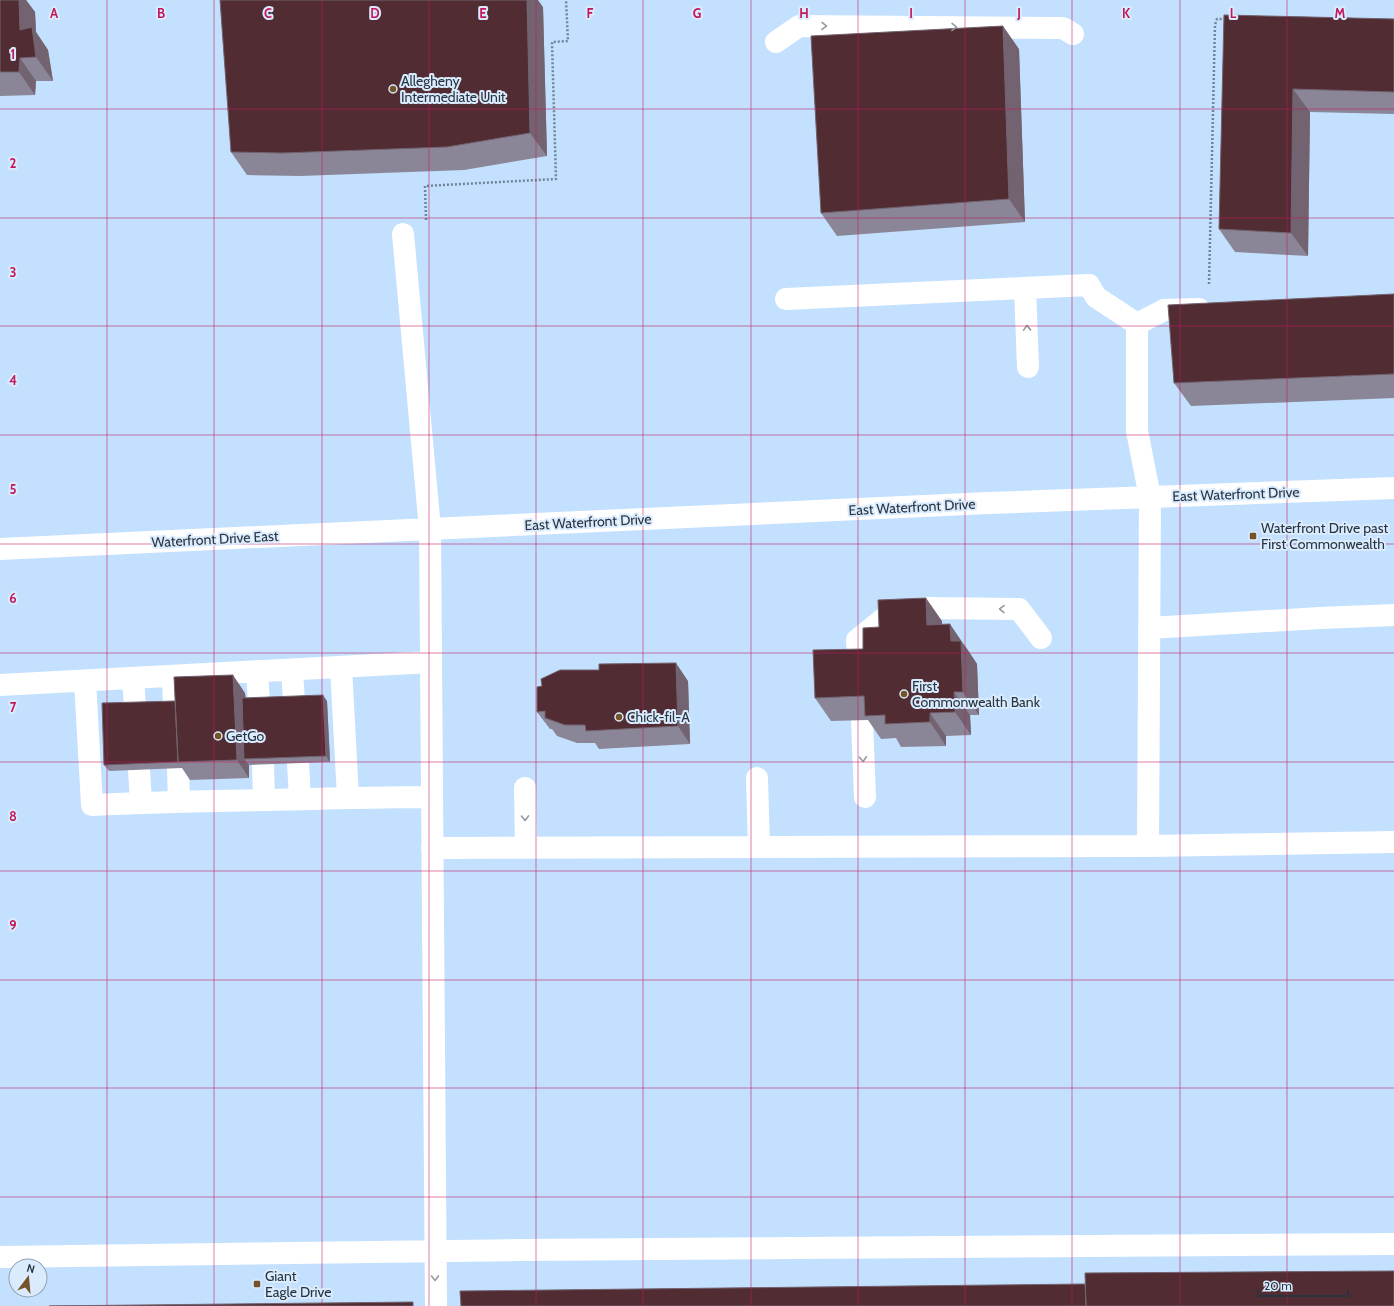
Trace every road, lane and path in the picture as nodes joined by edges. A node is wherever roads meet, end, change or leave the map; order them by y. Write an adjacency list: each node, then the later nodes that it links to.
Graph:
1 (566, 0): 5 (path)
2 (1232, 20): 7 (path)
3 (1073, 34): 4 (street, one-way to 3)
4 (776, 42)
5 (426, 225)
6 (403, 234): 15 (street)
7 (1209, 285)
8 (1025, 288): 9 (street); 11 (street); 12 (street, one-way to 8)
9 (786, 299)
10 (1216, 308): 11 (street)
11 (1137, 324): 14 (street)
12 (1028, 367)
13 (1394, 488): 14 (street, East Waterfront Drive)
14 (1150, 497): 15 (street, East Waterfront Drive); 18 (street)
15 (430, 529): 16 (street, Waterfront Drive East); 20 (street)
16 (1, 550)
17 (1394, 615): 18 (street)
18 (1149, 628): 48 (street)
19 (1041, 638): 24 (street, one-way to 24)
20 (431, 662): 21 (street); 41 (street)
21 (341, 667): 22 (street); 40 (street)
22 (292, 670): 23 (street); 29 (street)
23 (257, 671): 25 (street); 30 (street)
24 (859, 673)
25 (172, 676): 26 (street); 31 (street)
26 (133, 678): 27 (street); 32 (street)
27 (85, 680): 28 (street); 46 (street)
28 (0, 685)
29 (294, 702)
30 (259, 704)
31 (174, 707)
32 (134, 708)
33 (862, 720): 42 (street, one-way to 42)
34 (298, 764): 43 (street)
35 (263, 765): 44 (street)
36 (178, 768): 45 (street)
37 (139, 770): 46 (street)
38 (757, 778): 49 (street)
39 (525, 788): 51 (street, one-way to 51)
40 (348, 797): 41 (street); 43 (street)
41 (432, 797): 50 (street)
42 (865, 798)
43 (300, 799): 44 (street)
44 (264, 800): 45 (street)
45 (179, 801): 46 (street)
46 (141, 802)
47 (1394, 842): 48 (street)
48 (1148, 846): 49 (street)
49 (759, 847): 51 (street)
50 (432, 848): 51 (street); 53 (street)
51 (526, 848)
52 (1394, 1244): 53 (street)
53 (434, 1250): 54 (street); 55 (street, one-way to 55)
54 (0, 1257)
55 (436, 1306)

